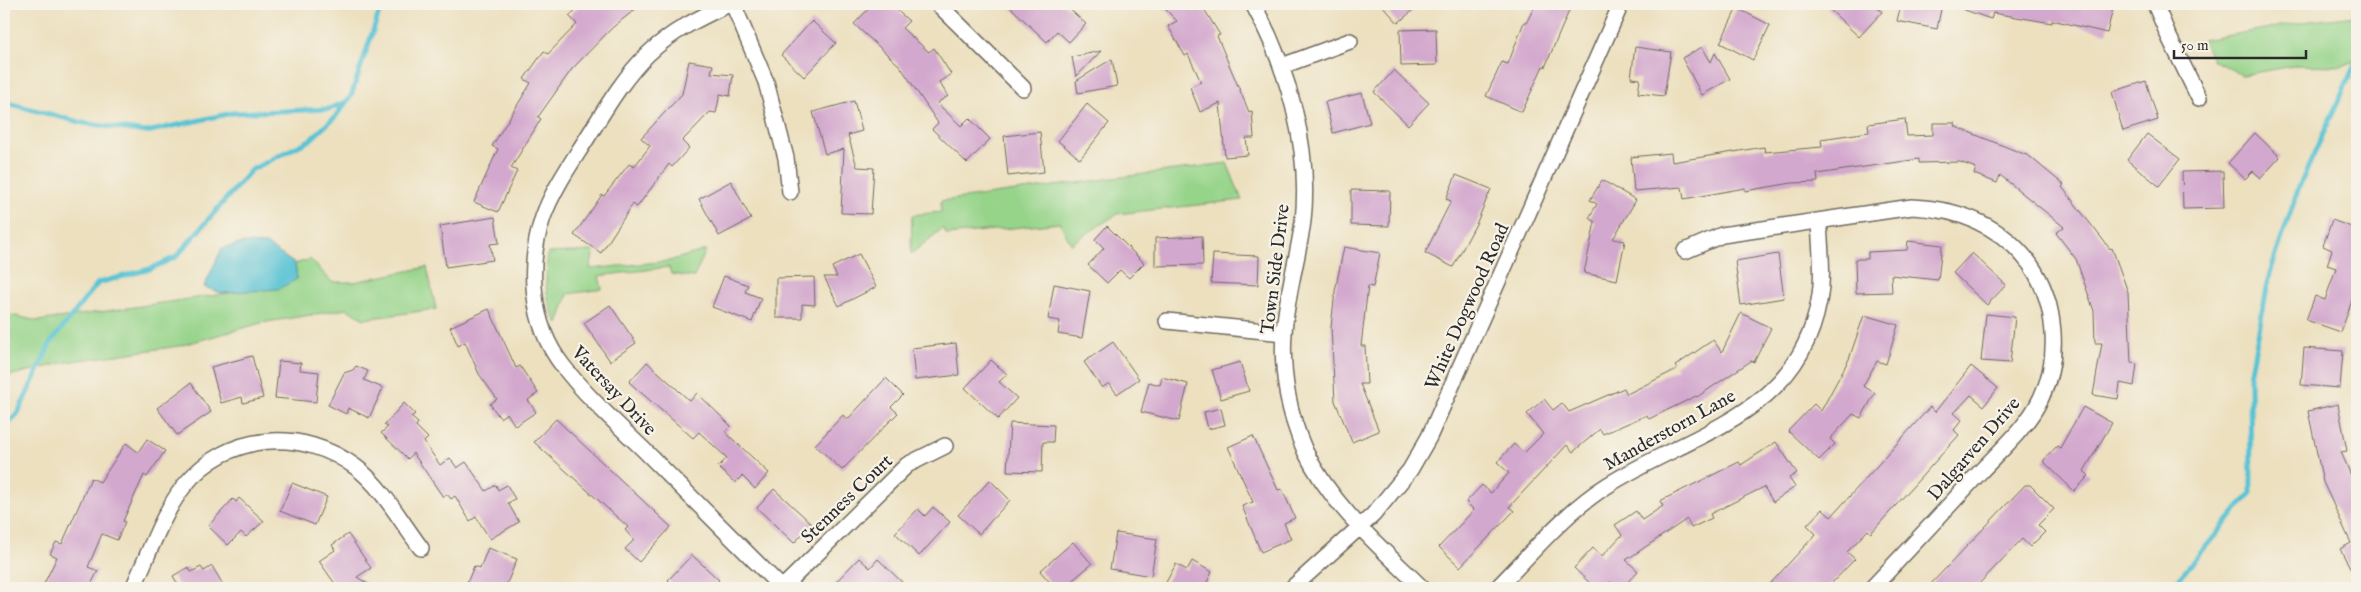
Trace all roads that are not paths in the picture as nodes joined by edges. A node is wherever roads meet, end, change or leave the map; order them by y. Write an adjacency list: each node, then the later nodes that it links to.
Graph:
1 (729, 4): 20 (street, Vatersay Drive)
2 (733, 4): 11 (street)
3 (938, 4): 9 (street)
4 (1253, 4): 8 (street, Town Side Drive)
5 (1621, 4): 17 (street, White Dogwood Road)
6 (2155, 4): 10 (street)
7 (1350, 41): 8 (street)
8 (1282, 66): 15 (street, Town Side Drive)
9 (1023, 88)
10 (2199, 98)
11 (790, 192)
12 (1819, 221): 13 (street, Dalgarven Drive); 23 (street, Manderstorn Lane); 24 (street, Dalgarven Drive)
13 (1685, 251)
14 (1167, 321): 15 (street)
15 (1284, 333): 17 (street, Town Side Drive)
16 (945, 446): 20 (street, Stenness Court)
17 (1361, 528): 21 (street, White Dogwood Road); 22 (street)
18 (421, 548): 19 (street)
19 (133, 588)
20 (782, 588)
21 (1292, 588)
22 (1422, 588)
23 (1497, 588)
24 (1872, 588)

